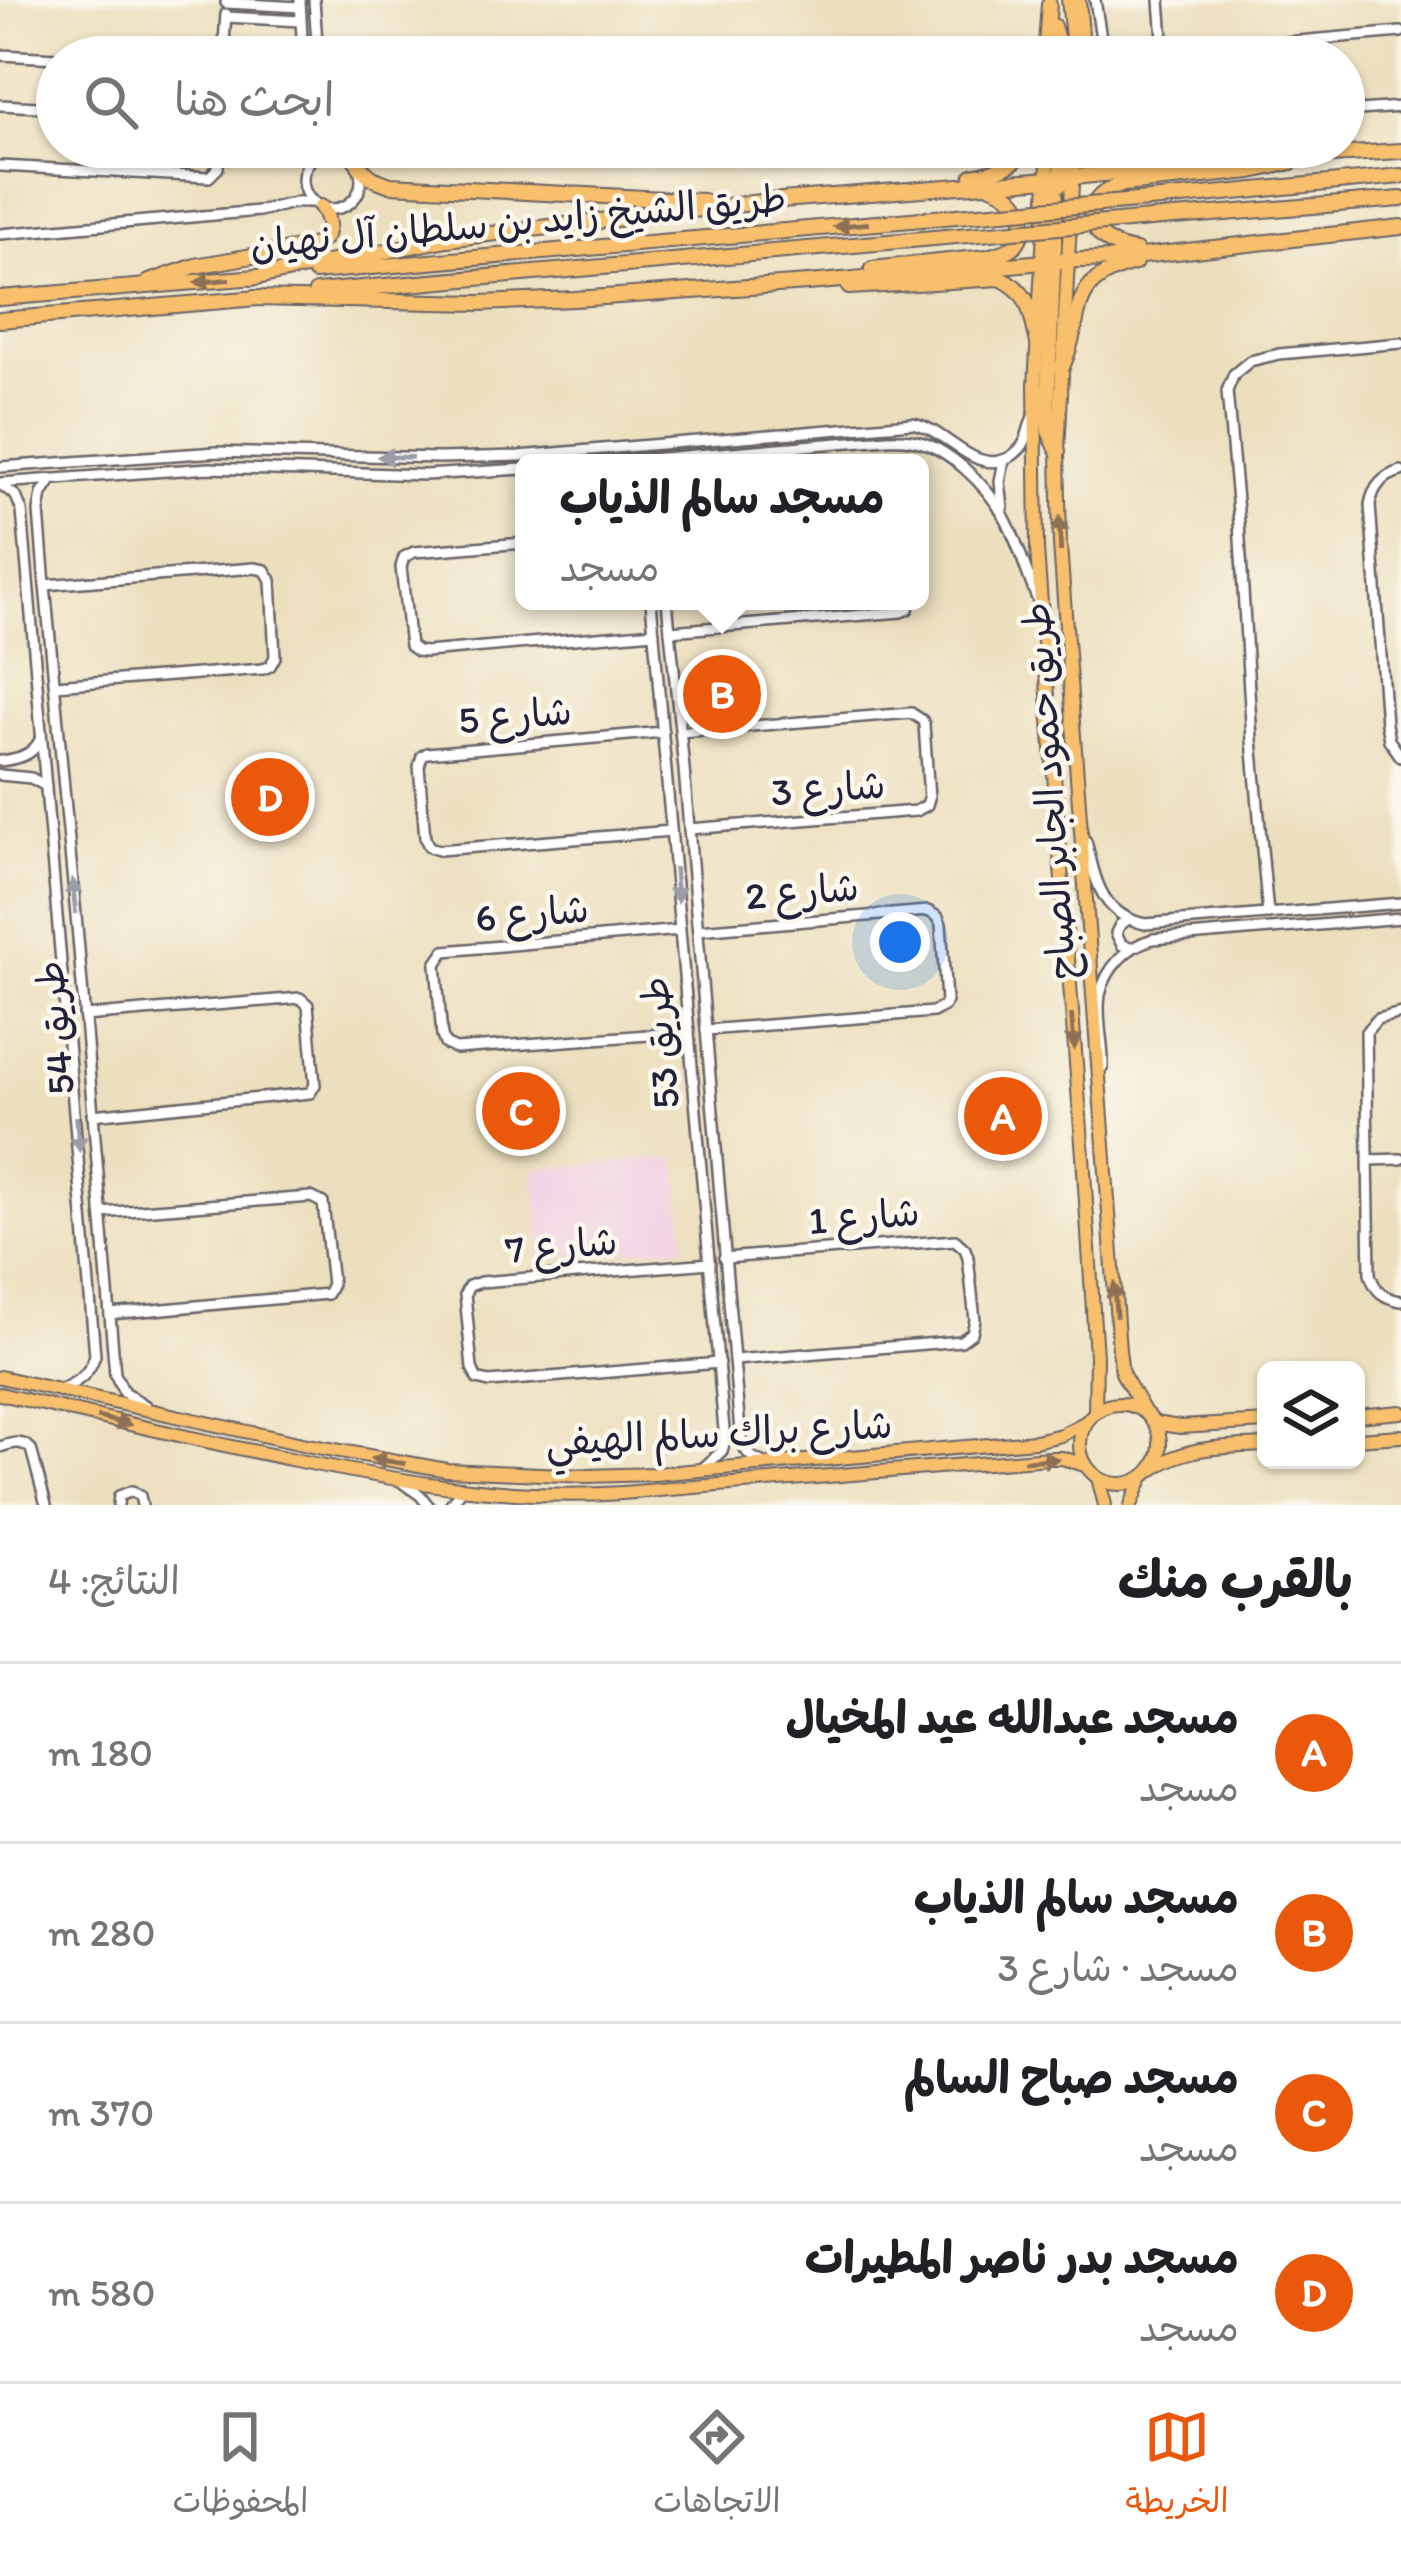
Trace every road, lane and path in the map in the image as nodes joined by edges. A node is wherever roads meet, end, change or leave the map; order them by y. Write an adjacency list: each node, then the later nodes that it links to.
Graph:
1 (314, 0): 15 (street)
2 (1068, 0): 19 (main road)
3 (1078, 0): 20 (highway)
4 (1095, 0): 21 (street)
5 (1160, 0): 22 (street)
6 (226, 2): 8 (street); 9 (street)
7 (1049, 2): 11 (main road); 16 (highway)
8 (300, 3): 10 (street)
9 (226, 17): 10 (street); 13 (street)
10 (300, 21): 14 (street)
11 (1053, 26): 17 (main road); 18 (highway)
12 (1401, 32): 23 (street)
13 (225, 36)
14 (301, 36)
15 (317, 36)
16 (1048, 36)
17 (1051, 36)
18 (1056, 36)
19 (1075, 36)
20 (1079, 36)
21 (1100, 36)
22 (1162, 36)
23 (1355, 36)
24 (0, 55): 25 (street)
25 (36, 57)
26 (0, 105): 27 (street)
27 (36, 107)
28 (1401, 107): 29 (street)
29 (1365, 110)
30 (1401, 151): 31 (highway)
31 (1365, 153)
32 (0, 166): 33 (street)
33 (36, 168)
34 (38, 168): 35 (street)
35 (218, 168)
36 (307, 168): 46 (street)
37 (359, 168): 51 (street)
38 (361, 168): 52 (highway)
39 (1002, 168): 49 (highway)
40 (1056, 168): 47 (main road, طريق حمود الجابر الصباح)
41 (1061, 168): 47 (highway)
42 (1066, 168): 47 (main road, طريق حمود الجابر الصباح)
43 (1168, 168): 47 (highway)
44 (1275, 168): 57 (highway)
45 (1401, 176): 59 (highway, طريق الشيخ زايد بن سلطان آل نهيان, one-way to 59, bridge)
46 (303, 178): 51 (street); 53 (street)
47 (1061, 178): 48 (highway); 58 (main road, طريق حمود الجابر الصباح); 58 (highway)
48 (982, 184): 49 (highway); 60 (highway)
49 (870, 192): 52 (highway)
50 (1401, 199): 63 (highway, طريق الشيخ زايد بن سلطان آل نهيان, bridge)
51 (317, 204): 53 (street); 61 (highway)
52 (750, 204): 59 (highway)
53 (279, 205): 55 (street)
54 (1401, 227): 56 (highway)
55 (0, 234)
56 (1178, 252): 57 (highway); 67 (highway)
57 (1161, 254): 58 (highway)
58 (1056, 260): 60 (highway); 65 (main road, طريق حمود الجابر الصباح); 67 (main road, طريق حمود الجابر الصباح); 71 (highway)
59 (252, 278): 61 (highway, طريق الشيخ زايد بن سلطان آل نهيان, one-way to 61)
60 (808, 283): 63 (highway); 65 (highway)
61 (137, 287): 62 (highway, طريق الشيخ زايد بن سلطان آل نهيان)
62 (0, 298)
63 (254, 298): 64 (highway, طريق الشيخ زايد بن سلطان آل نهيان)
64 (0, 320)
65 (1038, 343): 68 (main road, طريق حمود الجابر الصباح)
66 (1401, 343): 114 (street)
67 (1063, 368): 71 (main road, طريق حمود الجابر الصباح)
68 (1035, 410): 78 (street); 92 (main road, طريق حمود الجابر الصباح)
69 (848, 428): 70 (street); 74 (street); 78 (street)
70 (845, 442): 75 (street); 87 (street)
71 (1058, 451): 110 (main road, طريق حمود الجابر الصباح, one-way to 71)
72 (217, 452): 73 (street); 79 (street); 81 (street)
73 (264, 452): 77 (street, one-way to 73); 80 (street)
74 (542, 454)
75 (728, 454)
76 (515, 456): 77 (street)
77 (439, 458): 84 (street)
78 (1004, 460): 87 (street)
79 (0, 467)
80 (264, 468): 81 (street); 84 (street)
81 (209, 469): 85 (street)
82 (515, 470): 84 (street)
83 (1401, 471): 102 (street)
84 (442, 474)
85 (52, 479): 86 (street); 89 (street, طريق 54)
86 (0, 483): 88 (street, طريق 54)
87 (1004, 513): 92 (street)
88 (23, 522): 89 (street); 101 (street, طريق 54)
89 (40, 522): 91 (street, طريق 54)
90 (515, 544): 97 (street)
91 (45, 585): 98 (street, طريق 54); 98 (street)
92 (1041, 607): 120 (main road, طريق حمود الجابر الصباح)
93 (652, 610): 97 (street, طريق 53)
94 (669, 610): 96 (street, طريق 53)
95 (906, 610): 96 (street)
96 (670, 631): 100 (street, طريق 53)
97 (654, 632): 99 (street, طريق 53)
98 (55, 686): 123 (street, طريق 54, one-way to 98)
99 (663, 732): 105 (street, طريق 53); 112 (street, شارع 5)
100 (680, 732): 104 (street, طريق 53); 111 (street, شارع 3)
101 (42, 735): 103 (street); 107 (street, طريق 54)
102 (1401, 757)
103 (4, 760): 106 (street)
104 (684, 769): 105 (street); 108 (street, طريق 53)
105 (666, 770): 109 (street, طريق 53)
106 (4, 774): 107 (street)
107 (46, 787): 127 (street, طريق 54)
108 (686, 793): 109 (street); 111 (street, طريق 53)
109 (668, 797): 112 (street, طريق 53)
110 (1080, 818): 116 (street); 121 (main road, طريق حمود الجابر الصباح)
111 (689, 829): 118 (street, طريق 53)
112 (671, 831): 117 (street, طريق 53, one-way to 117)
113 (1401, 903): 114 (street)
114 (1268, 914): 116 (street)
115 (1401, 918): 119 (street)
116 (1127, 920): 119 (street)
117 (680, 930): 125 (street, طريق 53); 125 (street, شارع 6)
118 (698, 930): 124 (street, طريق 53); 124 (street, شارع 2)
119 (1131, 947): 130 (street)
120 (1067, 962): 121 (main road); 154 (main road, طريق حمود الجابر الصباح, one-way to 154)
121 (1093, 964): 130 (main road, طريق حمود الجابر الصباح)
122 (1401, 1013): 133 (street)
123 (84, 1016): 126 (street, طريق 54); 131 (street)
124 (706, 1030): 134 (street, طريق 53)
125 (689, 1032): 135 (street, طريق 53)
126 (87, 1053): 127 (street); 128 (street, طريق 54)
127 (70, 1054): 129 (street, طريق 54)
128 (89, 1076): 129 (street); 131 (street, طريق 54)
129 (73, 1078): 141 (street, طريق 54, one-way to 141)
130 (1101, 1096): 150 (main road, طريق حمود الجابر الصباح, one-way to 130)
131 (92, 1115): 138 (street, طريق 54)
132 (1401, 1159): 133 (street)
133 (1369, 1160): 143 (street)
134 (718, 1182): 135 (street); 136 (street, طريق 53)
135 (703, 1184): 137 (street, طريق 53)
136 (720, 1206): 137 (street); 139 (street, طريق 53)
137 (705, 1207): 140 (street, طريق 53)
138 (100, 1214): 142 (street, طريق 54); 144 (street)
139 (724, 1258): 145 (street, طريق 53); 145 (street, شارع 1)
140 (710, 1263): 146 (street, طريق 53); 146 (street, شارع 7)
141 (88, 1269): 142 (street); 148 (street, طريق 54)
142 (106, 1270): 144 (street, طريق 54)
143 (1401, 1301)
144 (110, 1314): 151 (street, طريق 54)
145 (734, 1360): 158 (street, طريق 53)
146 (718, 1363): 157 (street, طريق 53)
147 (0, 1377): 148 (main road, شارع براك سالم الهيفي)
148 (58, 1391): 151 (main road, شارع براك سالم الهيفي)
149 (0, 1394): 166 (main road, شارع براك سالم الهيفي, one-way to 166)
150 (1144, 1411): 154 (main road); 155 (main road)
151 (155, 1412): 161 (main road, شارع براك سالم الهيفي)
152 (1401, 1412): 153 (main road)
153 (1365, 1415)
154 (1091, 1417): 164 (main road, شارع براك سالم الهيفي); 168 (main road)
155 (1155, 1423): 156 (main road); 172 (main road)
156 (1257, 1423)
157 (724, 1430): 158 (street); 171 (street)
158 (740, 1431): 167 (street)
159 (1401, 1436): 160 (main road)
160 (1365, 1438)
161 (308, 1445): 165 (main road, شارع براك سالم الهيفي); 166 (main road)
162 (1257, 1445): 172 (main road)
163 (0, 1447): 180 (street)
164 (962, 1447): 167 (main road, شارع براك سالم الهيفي); 169 (main road)
165 (337, 1451): 170 (main road); 173 (main road, شارع براك سالم الهيفي, one-way to 165)
166 (304, 1462): 170 (main road, شارع براك سالم الهيفي)
167 (767, 1463): 171 (main road, شارع براك سالم الهيفي)
168 (1085, 1465): 169 (main road, شارع براك سالم الهيفي, one-way to 168); 175 (main road)
169 (960, 1466): 179 (main road, شارع براك سالم الهيفي)
170 (332, 1468): 176 (main road, شارع براك سالم الهيفي)
171 (702, 1469): 174 (main road, شارع براك سالم الهيفي)
172 (1148, 1473): 175 (main road); 186 (main road)
173 (562, 1475): 174 (main road, شارع براك سالم الهيفي); 178 (main road)
174 (587, 1476): 179 (main road)
175 (1098, 1478): 185 (main road)
176 (398, 1480): 177 (main road, شارع براك سالم الهيفي); 183 (street)
177 (462, 1489): 178 (main road, شارع براك سالم الهيفي); 184 (street)
178 (565, 1496): 179 (main road, شارع براك سالم الهيفي)
179 (584, 1496)
180 (46, 1505)
181 (118, 1505): 182 (street)
182 (142, 1505)
183 (429, 1505): 184 (street)
184 (446, 1505)
185 (1105, 1505)
186 (1131, 1505)

